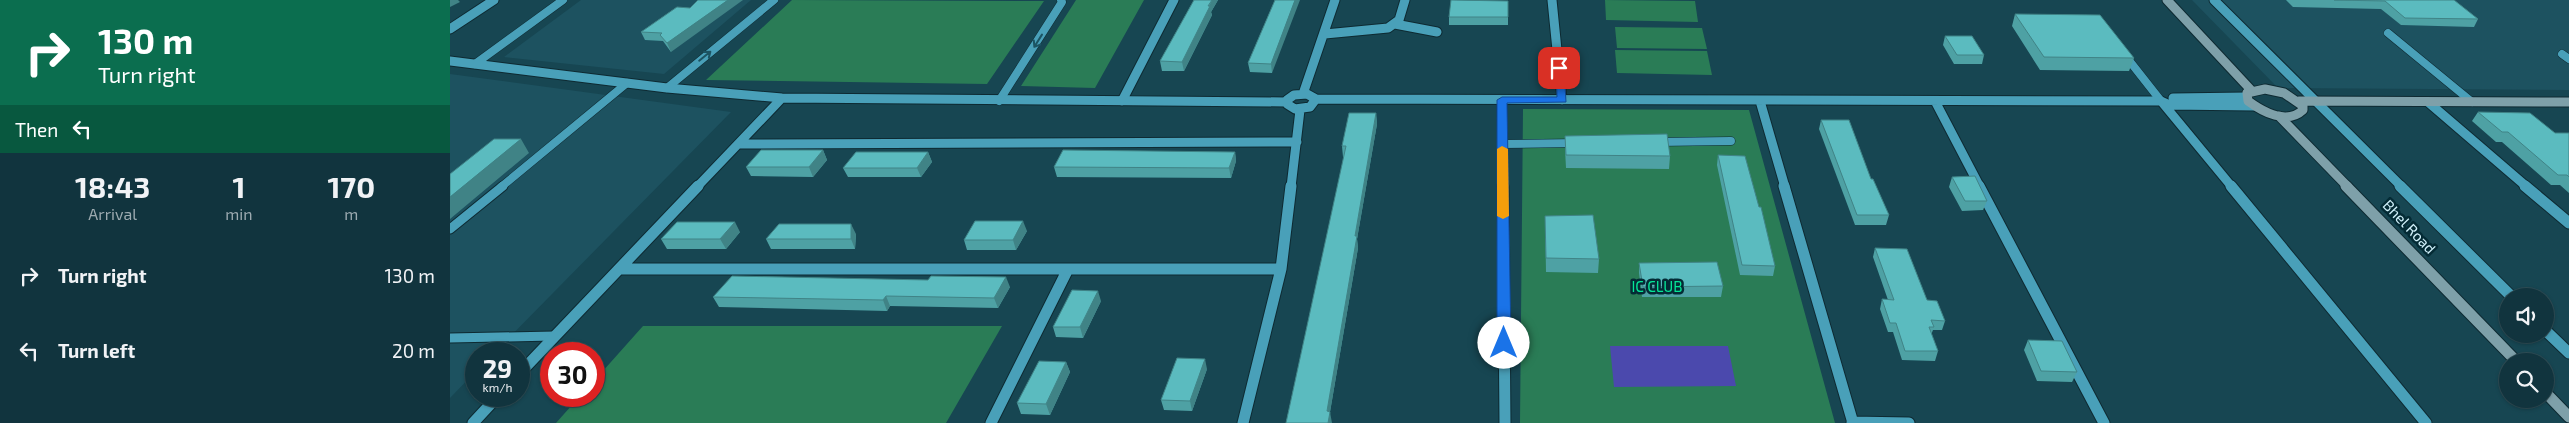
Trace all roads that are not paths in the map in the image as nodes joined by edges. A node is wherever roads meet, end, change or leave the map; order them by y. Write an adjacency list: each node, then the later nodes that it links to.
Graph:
1 (494, 0): 12 (street)
2 (563, 0): 20 (lane)
3 (774, 0): 22 (lane, one-way to 3)
4 (1061, 0): 29 (lane, one-way to 29)
5 (1174, 0): 35 (street)
6 (1334, 0): 15 (street)
7 (1405, 0): 11 (street)
8 (1552, 0): 28 (street)
9 (2166, 0): 24 (street)
10 (2214, 0): 34 (street)
11 (1395, 24): 13 (street); 15 (street)
12 (450, 29)
13 (1437, 32)
14 (2388, 33): 38 (lane)
15 (1326, 34): 23 (street)
16 (2120, 48): 32 (lane)
17 (2562, 54): 18 (lane)
18 (2569, 59)
19 (450, 61): 20 (street)
20 (475, 64): 21 (street)
21 (627, 83): 22 (street); 50 (lane)
22 (667, 88): 25 (street)
23 (1303, 94): 26 (street); 36 (street)
24 (2249, 94): 32 (street); 33 (street); 40 (street)
25 (782, 98): 29 (street); 47 (street)
26 (1316, 100): 27 (street); 41 (street)
27 (1502, 100): 28 (street); 48 (street)
28 (1562, 100): 30 (street)
29 (999, 101): 35 (street)
30 (1760, 101): 31 (street); 64 (street)
31 (1935, 101): 32 (street); 70 (street)
32 (2161, 101): 40 (street); 71 (street)
33 (2299, 101): 34 (street); 42 (street)
34 (2314, 101): 37 (street); 54 (street)
35 (1122, 102): 36 (street)
36 (1286, 102): 41 (street)
37 (2428, 102): 38 (street); 49 (street)
38 (2472, 102): 39 (street)
39 (2569, 102)
40 (2253, 106): 42 (street)
41 (1300, 110): 44 (street)
42 (2279, 116): 58 (street, Bhel Road)
43 (1731, 141): 46 (lane)
44 (1297, 142): 47 (street); 53 (street)
45 (1584, 142): 48 (lane)
46 (1643, 142)
47 (739, 144): 51 (street)
48 (1502, 144): 68 (street)
49 (2569, 224)
50 (450, 229)
51 (619, 269): 52 (street); 55 (street)
52 (1068, 269): 53 (street); 66 (street)
53 (1281, 269): 67 (street)
54 (2503, 288)
55 (554, 336): 56 (lane); 60 (street)
56 (450, 338)
57 (2554, 339): 59 (street)
58 (2508, 353)
59 (2569, 353)
60 (530, 362)
61 (2554, 401): 63 (street)
62 (487, 407): 65 (street)
63 (2569, 417)
64 (1853, 422): 69 (street)
65 (472, 423)
66 (991, 423)
67 (1244, 423)
68 (1505, 423)
69 (1909, 423)
70 (2104, 423)
71 (2426, 423)

